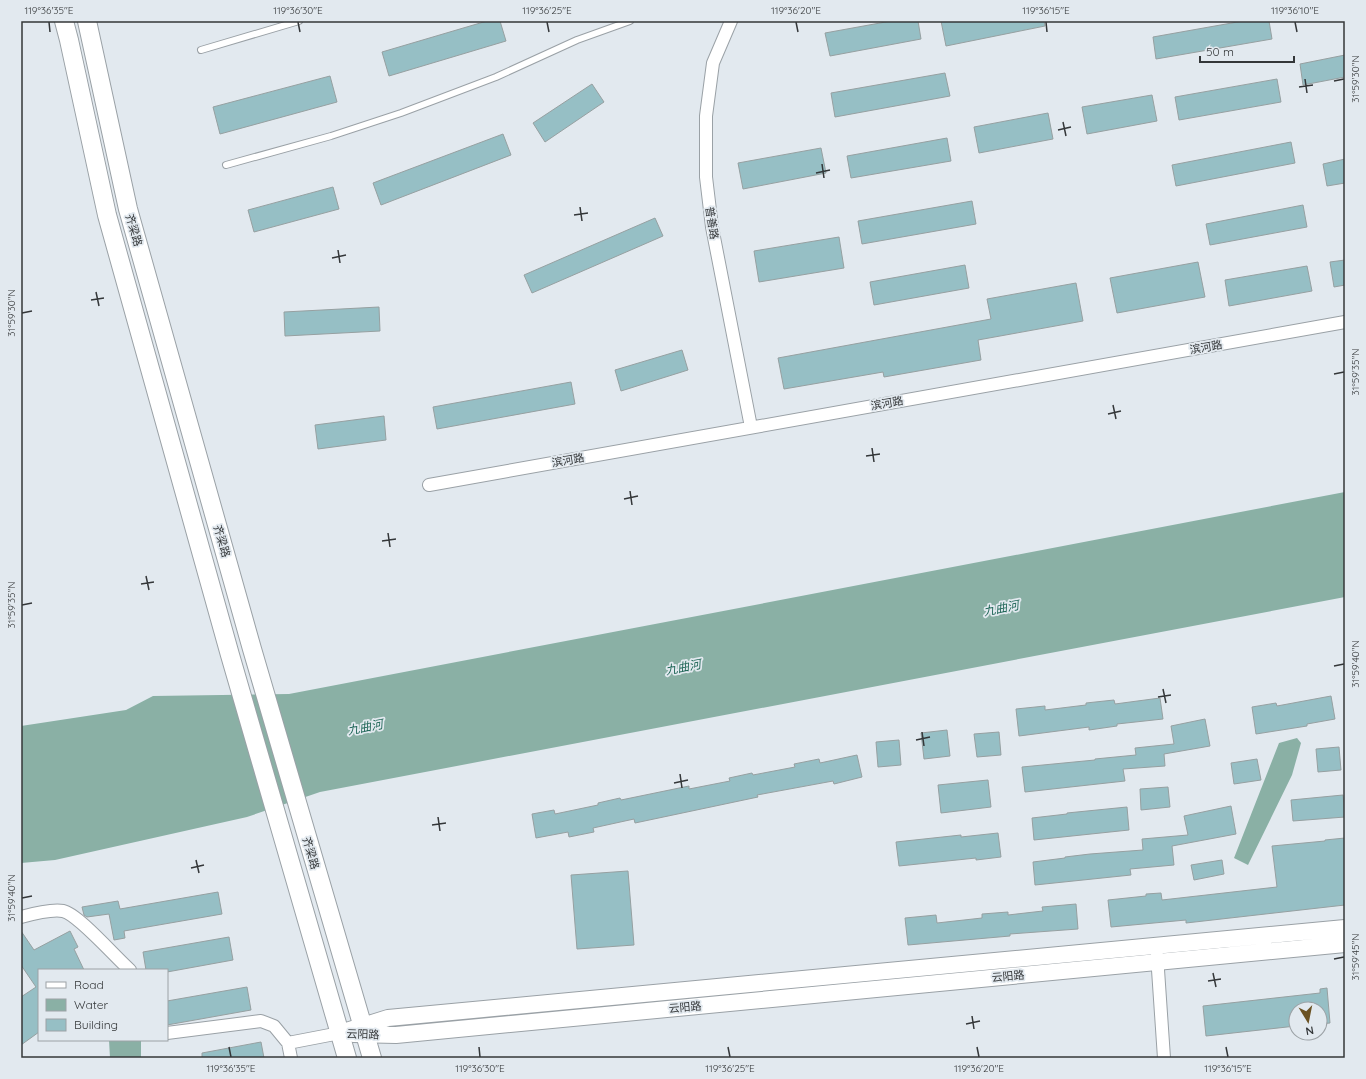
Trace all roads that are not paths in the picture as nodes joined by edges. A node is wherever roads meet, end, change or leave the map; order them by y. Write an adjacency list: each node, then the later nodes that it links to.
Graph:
1 (64, 21): 19 (main road, 齐梁路)
2 (87, 21): 18 (main road, 齐梁路)
3 (300, 21): 7 (lane)
4 (630, 21): 6 (lane)
5 (731, 21): 10 (street, 普善路)
6 (622, 22): 8 (lane)
7 (201, 50)
8 (226, 165)
9 (1345, 322): 10 (street, 滨河路)
10 (751, 427): 11 (street, 滨河路)
11 (429, 485)
12 (21, 917): 17 (street)
13 (1345, 928): 15 (street, 云阳路)
14 (1345, 944): 16 (street, 云阳路)
15 (1157, 945): 16 (street); 18 (street, 云阳路)
16 (1158, 962): 18 (street, 云阳路); 25 (street)
17 (129, 969)
18 (364, 1030): 19 (street, 云阳路); 24 (main road, 齐梁路)
19 (340, 1033): 21 (street); 23 (main road, 齐梁路)
20 (168, 1034): 21 (street)
21 (288, 1043): 22 (street)
22 (291, 1058)
23 (347, 1058)
24 (372, 1058)
25 (1164, 1058)

